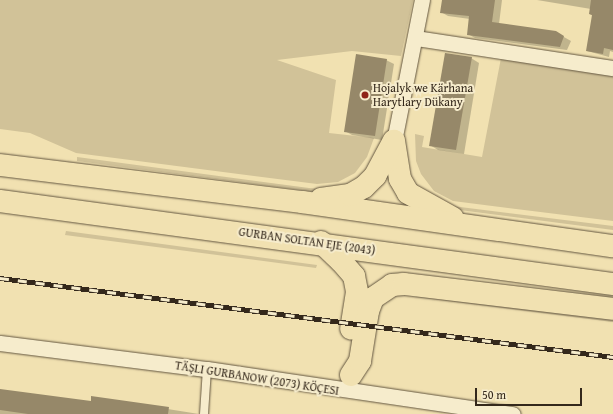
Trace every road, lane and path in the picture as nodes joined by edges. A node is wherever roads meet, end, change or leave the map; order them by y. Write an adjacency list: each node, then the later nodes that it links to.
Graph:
1 (422, 0): 2 (street)
2 (416, 38): 3 (street); 4 (street)
3 (613, 68)
4 (394, 141): 7 (highway); 8 (highway)
5 (0, 165): 7 (highway)
6 (0, 201): 9 (highway, GURBAN SOLTAN EJE (2043))
7 (302, 202): 8 (highway)
8 (474, 228): 10 (highway)
9 (321, 242): 11 (highway, GURBAN SOLTAN EJE (2043)); 15 (highway)
10 (613, 246)
11 (613, 284)
12 (613, 309): 15 (highway)
13 (0, 343): 14 (street, TÄŞLI GURBANOW (2073) KÖÇESI)
14 (207, 370): 15 (street, TÄŞLI GURBANOW (2073) KÖÇESI); 16 (lane)
15 (350, 383): 17 (street, TÄŞLI GURBANOW (2073) KÖÇESI)
16 (204, 414)
17 (513, 414)

